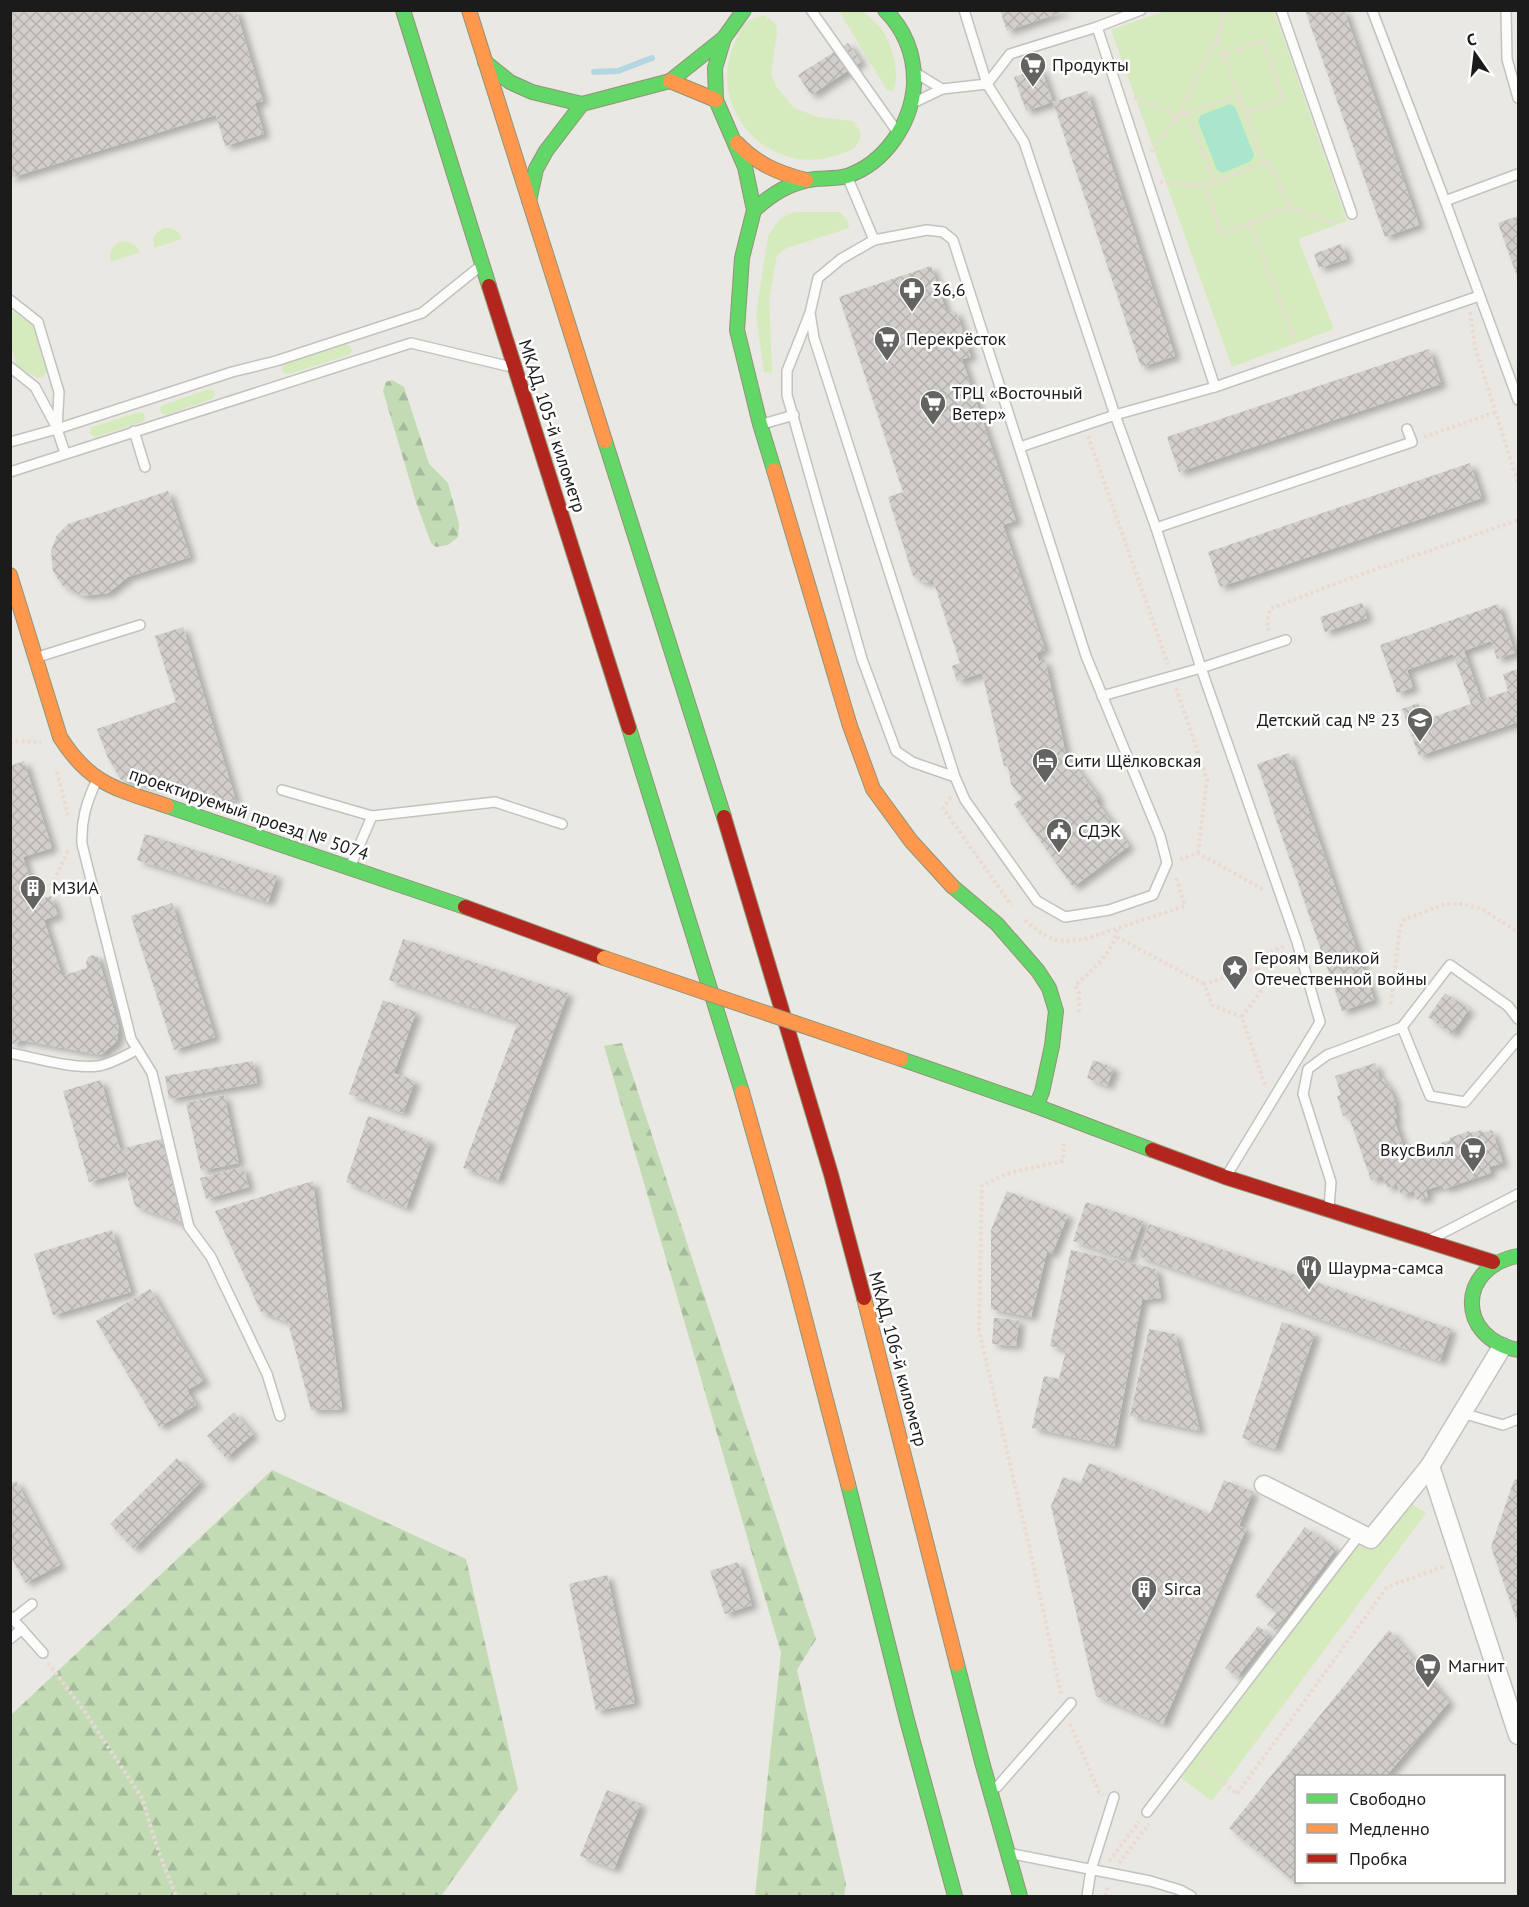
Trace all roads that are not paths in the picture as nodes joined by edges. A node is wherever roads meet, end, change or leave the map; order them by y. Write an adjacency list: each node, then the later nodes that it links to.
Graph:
1 (403, 10): 32 (main road, МКАД, 105-й километр)
2 (469, 10): 13 (main road)
3 (744, 10): 12 (main road)
4 (811, 10): 23 (lane)
5 (885, 10): 14 (main road)
6 (964, 10): 16 (lane)
7 (1141, 10): 11 (lane)
8 (1281, 10): 30 (lane)
9 (1372, 10): 28 (lane)
10 (1506, 10): 18 (lane)
11 (1096, 27): 16 (lane); 38 (lane)
12 (724, 38): 15 (main road); 19 (main road)
13 (485, 62): 20 (main road); 27 (main road)
14 (914, 72): 17 (lane); 21 (main road)
15 (670, 81): 19 (main road); 20 (main road)
16 (987, 84): 17 (lane); 41 (lane)
17 (942, 89): 21 (lane)
18 (1518, 98)
19 (716, 100): 22 (main road)
20 (582, 104): 27 (main road)
21 (912, 104): 23 (main road)
22 (730, 134): 26 (main road); 29 (main road)
23 (899, 135): 25 (main road)
24 (1518, 174): 28 (lane)
25 (847, 176): 26 (main road); 31 (lane)
26 (806, 180): 29 (main road)
27 (529, 201): 90 (main road, МКАД, 106-й километр)
28 (1445, 201): 33 (lane)
29 (754, 210): 42 (main road)
30 (1352, 214)
31 (874, 240): 35 (lane); 47 (lane)
32 (482, 264): 37 (main road, МКАД, 105-й километр); 43 (lane)
33 (1479, 296): 38 (lane); 39 (lane)
34 (10, 300): 43 (lane)
35 (810, 313): 40 (lane); 58 (lane)
36 (10, 367): 43 (lane)
37 (514, 368): 45 (lane); 95 (main road, МКАД, 105-й километр)
38 (1215, 387): 41 (lane)
39 (1518, 400)
40 (794, 415): 42 (lane); 58 (lane)
41 (1115, 415): 47 (lane); 51 (lane)
42 (760, 424): 69 (main road)
43 (57, 429): 46 (lane); 48 (lane)
44 (1407, 429): 51 (lane)
45 (134, 431): 48 (lane); 49 (lane)
46 (10, 442)
47 (1020, 447): 57 (lane)
48 (65, 453): 50 (lane)
49 (145, 467)
50 (10, 472)
51 (1156, 528): 56 (lane)
52 (10, 575): 55 (main road, проектируемый проезд № 5074)
53 (140, 625): 55 (lane)
54 (1286, 640): 56 (lane)
55 (36, 658): 59 (main road, проектируемый проезд № 5074)
56 (1201, 669): 57 (lane); 70 (lane)
57 (1102, 696): 58 (lane)
58 (955, 777)
59 (97, 780): 63 (main road, проектируемый проезд № 5074); 67 (lane)
60 (282, 790): 61 (lane)
61 (372, 816): 62 (lane); 63 (lane)
62 (562, 824)
63 (350, 867): 69 (main road, проектируемый проезд № 5074, bridge)
64 (1518, 1018): 65 (lane)
65 (1402, 1027): 66 (lane); 72 (lane)
66 (1518, 1039)
67 (136, 1050): 68 (lane); 78 (lane)
68 (10, 1053)
69 (1036, 1107): 70 (main road, проектируемый проезд № 5074)
70 (1226, 1177): 72 (main road, проектируемый проезд № 5074)
71 (1518, 1194): 73 (lane)
72 (1329, 1210): 73 (main road, проектируемый проезд № 5074)
73 (1427, 1240): 75 (main road, проектируемый проезд № 5074)
74 (1518, 1256): 75 (main road)
75 (1493, 1263): 76 (main road)
76 (1510, 1348): 77 (street)
77 (1462, 1413): 79 (lane); 80 (street)
78 (280, 1416)
79 (1518, 1419)
80 (1430, 1466): 82 (street); 89 (street)
81 (1264, 1485): 82 (street)
82 (1360, 1534): 92 (lane)
83 (32, 1604): 84 (lane)
84 (12, 1617): 85 (lane)
85 (22, 1629): 86 (lane); 87 (lane)
86 (10, 1639)
87 (43, 1653)
88 (1068, 1707): 90 (lane)
89 (1518, 1736)
90 (991, 1794): 93 (main road, МКАД, 106-й километр)
91 (1113, 1798): 94 (lane)
92 (1147, 1812)
93 (1008, 1852): 94 (lane); 96 (main road, МКАД, 106-й километр)
94 (1096, 1871): 97 (lane); 98 (lane)
95 (955, 1896)
96 (1020, 1896)
97 (1087, 1896)
98 (1191, 1896)

